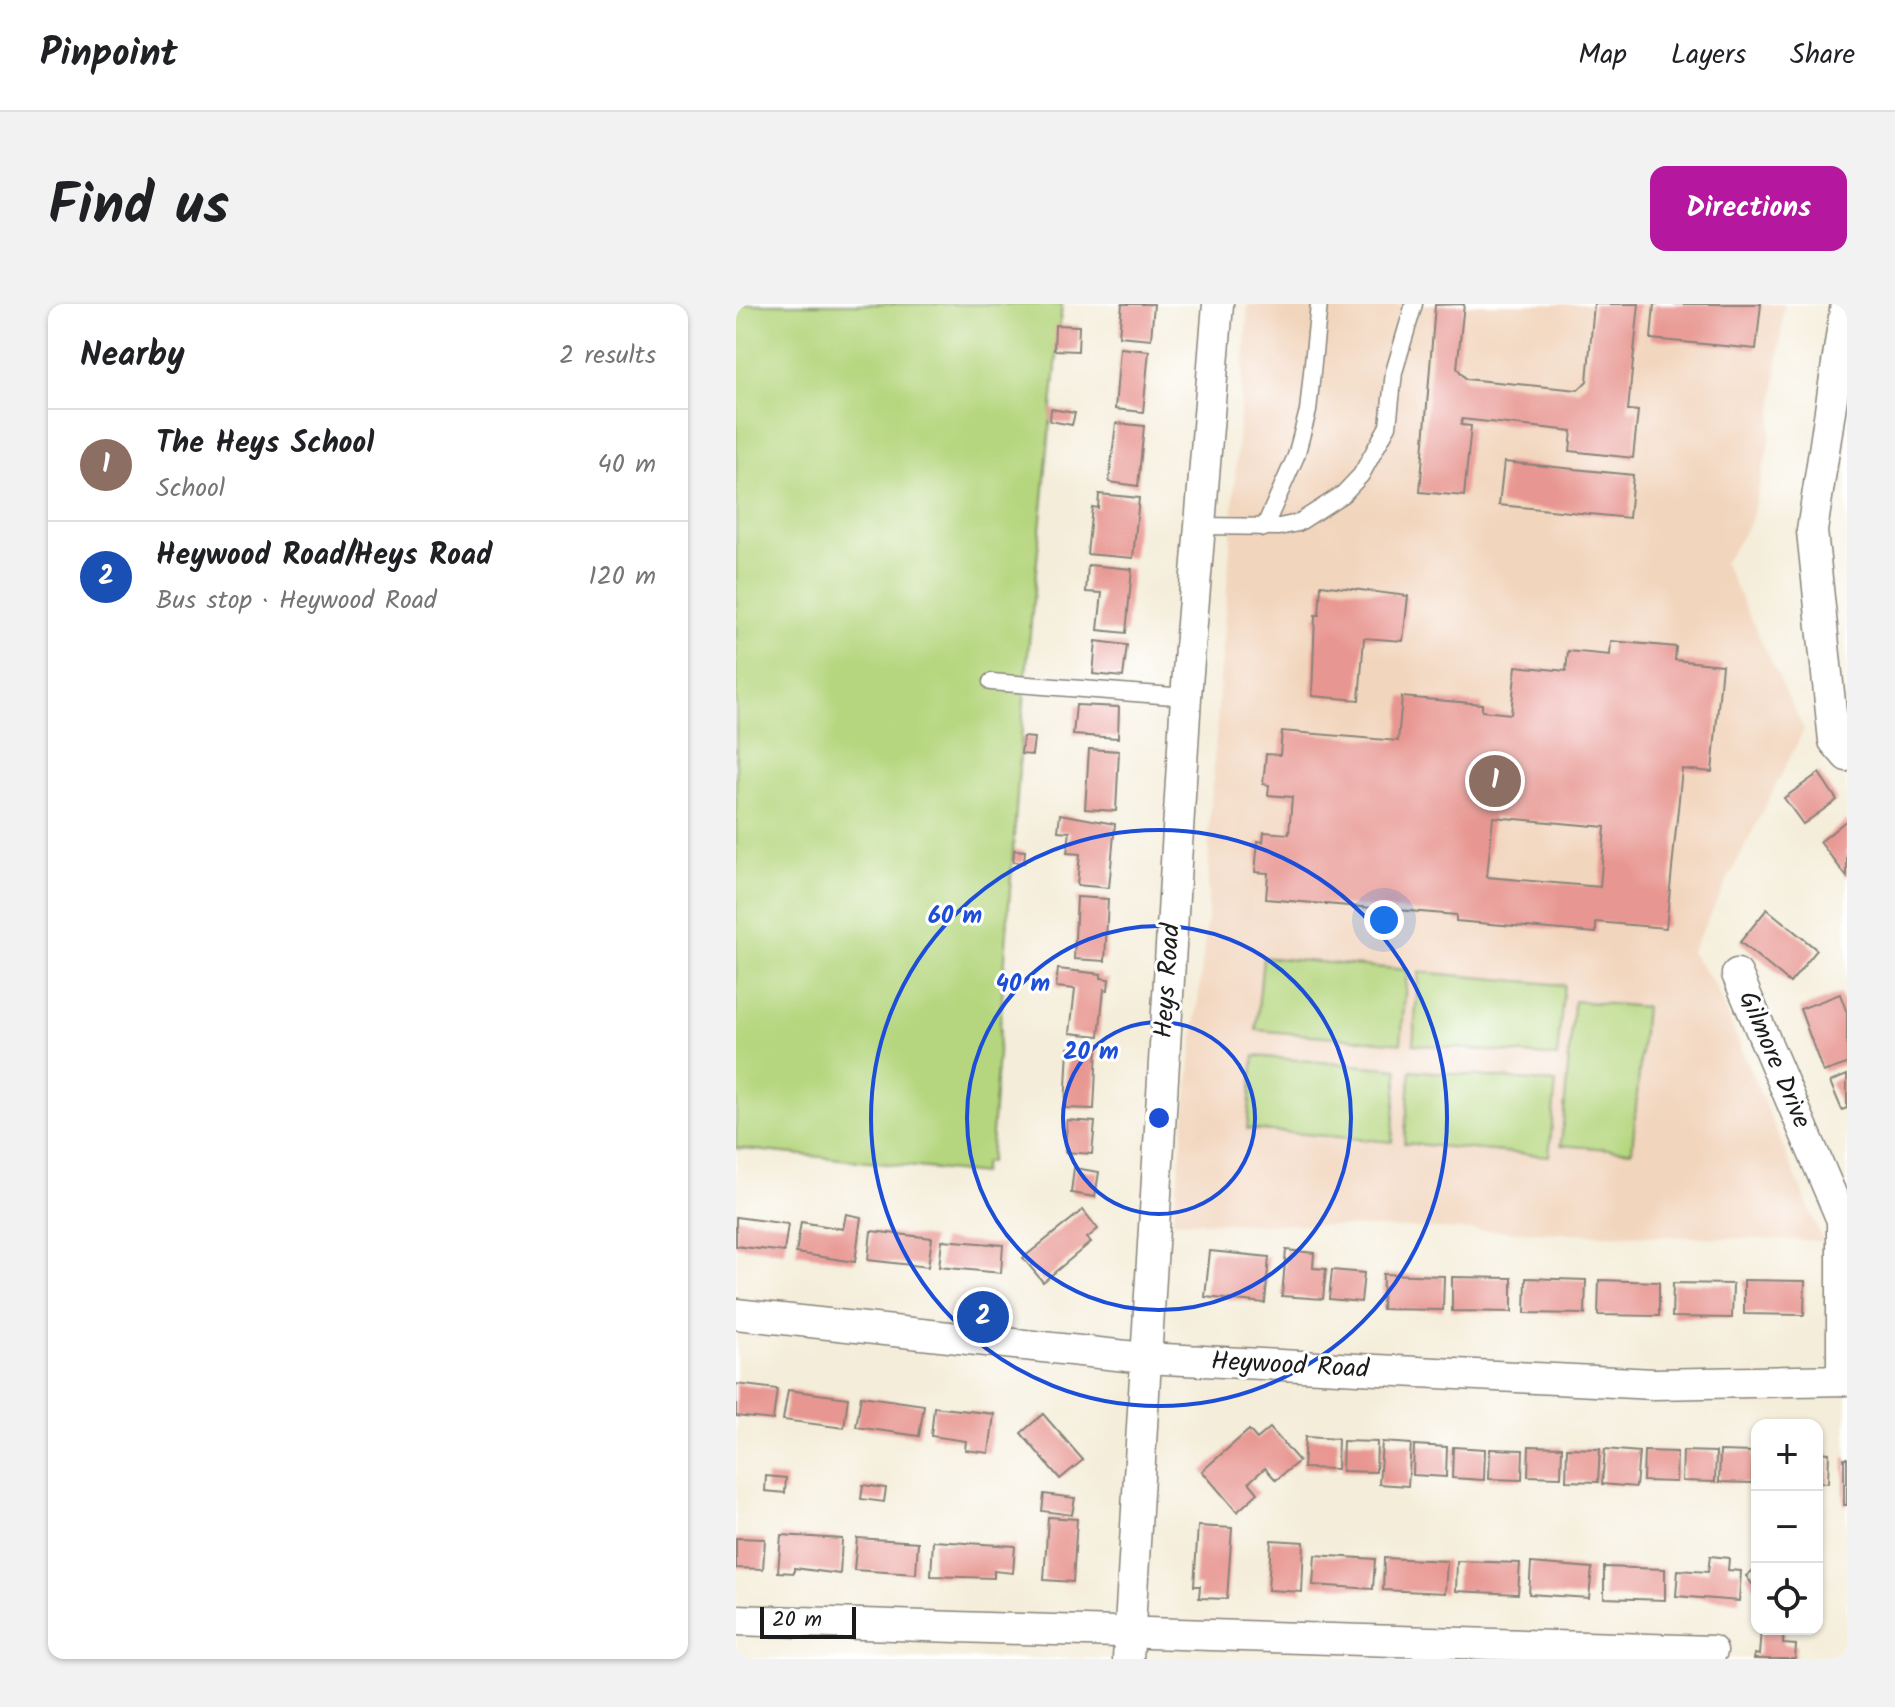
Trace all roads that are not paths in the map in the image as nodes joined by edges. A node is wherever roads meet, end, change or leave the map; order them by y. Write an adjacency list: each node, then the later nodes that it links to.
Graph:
1 (1218, 304): 5 (street, Heys Road)
2 (1319, 304): 6 (lane)
3 (1414, 304): 6 (lane)
4 (1846, 304): 9 (street)
5 (1202, 526): 6 (lane); 8 (street, Heys Road)
6 (1264, 528)
7 (991, 682): 8 (lane)
8 (1186, 697): 12 (street, Heys Road)
9 (1847, 756)
10 (1737, 974): 13 (street, Gilmore Drive)
11 (736, 1314): 12 (street, Heywood Road)
12 (1145, 1358): 13 (street, Heywood Road); 15 (street, Heys Road)
13 (1844, 1380)
14 (736, 1620): 15 (street)
15 (1129, 1647): 16 (street)
16 (1712, 1651)

